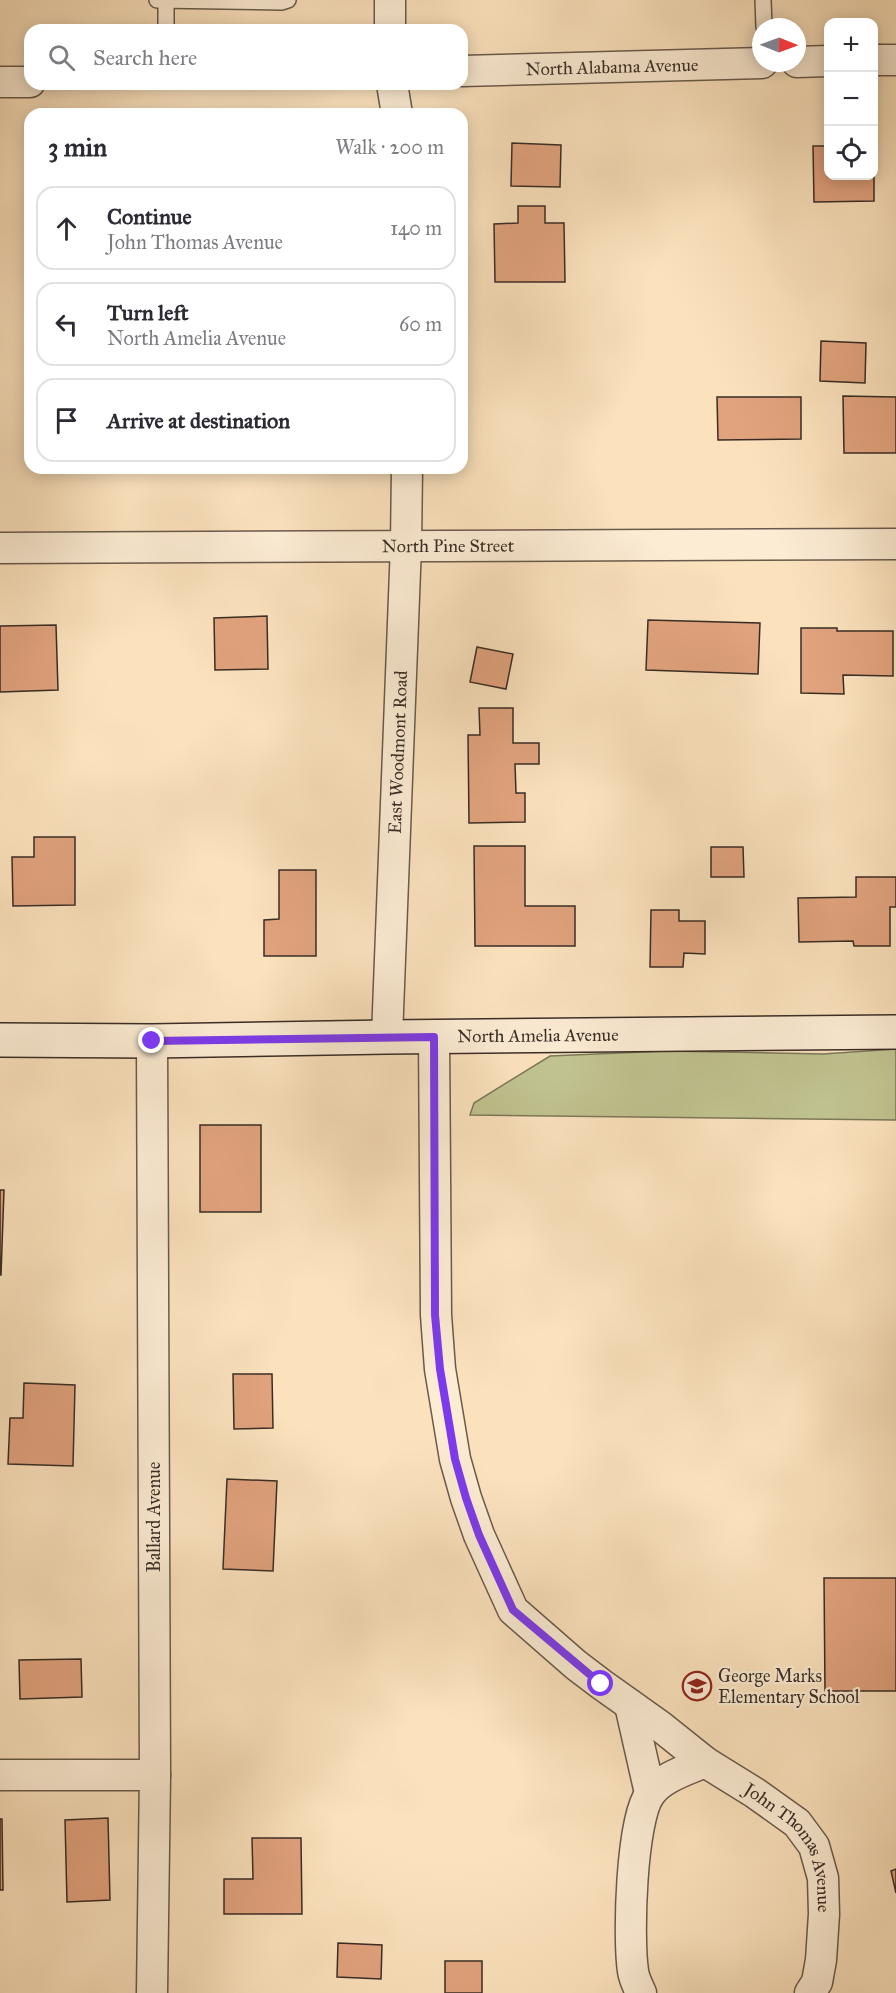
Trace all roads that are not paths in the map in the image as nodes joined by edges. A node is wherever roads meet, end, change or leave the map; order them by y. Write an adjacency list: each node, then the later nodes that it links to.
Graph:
1 (157, 0): 2 (lane)
2 (166, 0): 3 (lane); 7 (lane)
3 (288, 0)
4 (390, 0): 8 (street)
5 (763, 0): 6 (lane)
6 (764, 18)
7 (166, 24)
8 (390, 24)
9 (878, 60): 10 (street)
10 (896, 60)
11 (824, 61): 12 (street)
12 (806, 62)
13 (752, 63): 14 (street, North Alabama Avenue)
14 (468, 71)
15 (0, 82): 16 (street)
16 (24, 82)
17 (393, 90): 18 (street)
18 (396, 108)
19 (407, 474): 21 (street, East Woodmont Road)
20 (896, 544): 21 (street, North Pine Street)
21 (406, 545): 22 (street, North Pine Street); 24 (street, East Woodmont Road)
22 (0, 548)
23 (896, 1032): 25 (main road, North Amelia Avenue)
24 (387, 1037): 25 (main road, North Amelia Avenue); 27 (main road, North Amelia Avenue)
25 (434, 1037): 28 (street, John Thomas Avenue)
26 (0, 1040): 27 (main road, North Amelia Avenue)
27 (152, 1041): 31 (street, Ballard Avenue)
28 (630, 1705): 29 (street, John Thomas Avenue); 32 (street)
29 (705, 1762): 32 (street); 35 (street, John Thomas Avenue)
30 (0, 1775): 31 (street)
31 (155, 1775): 33 (street, Ballard Avenue)
32 (650, 1793): 34 (street)
33 (152, 1993)
34 (640, 1993)
35 (810, 1993)

